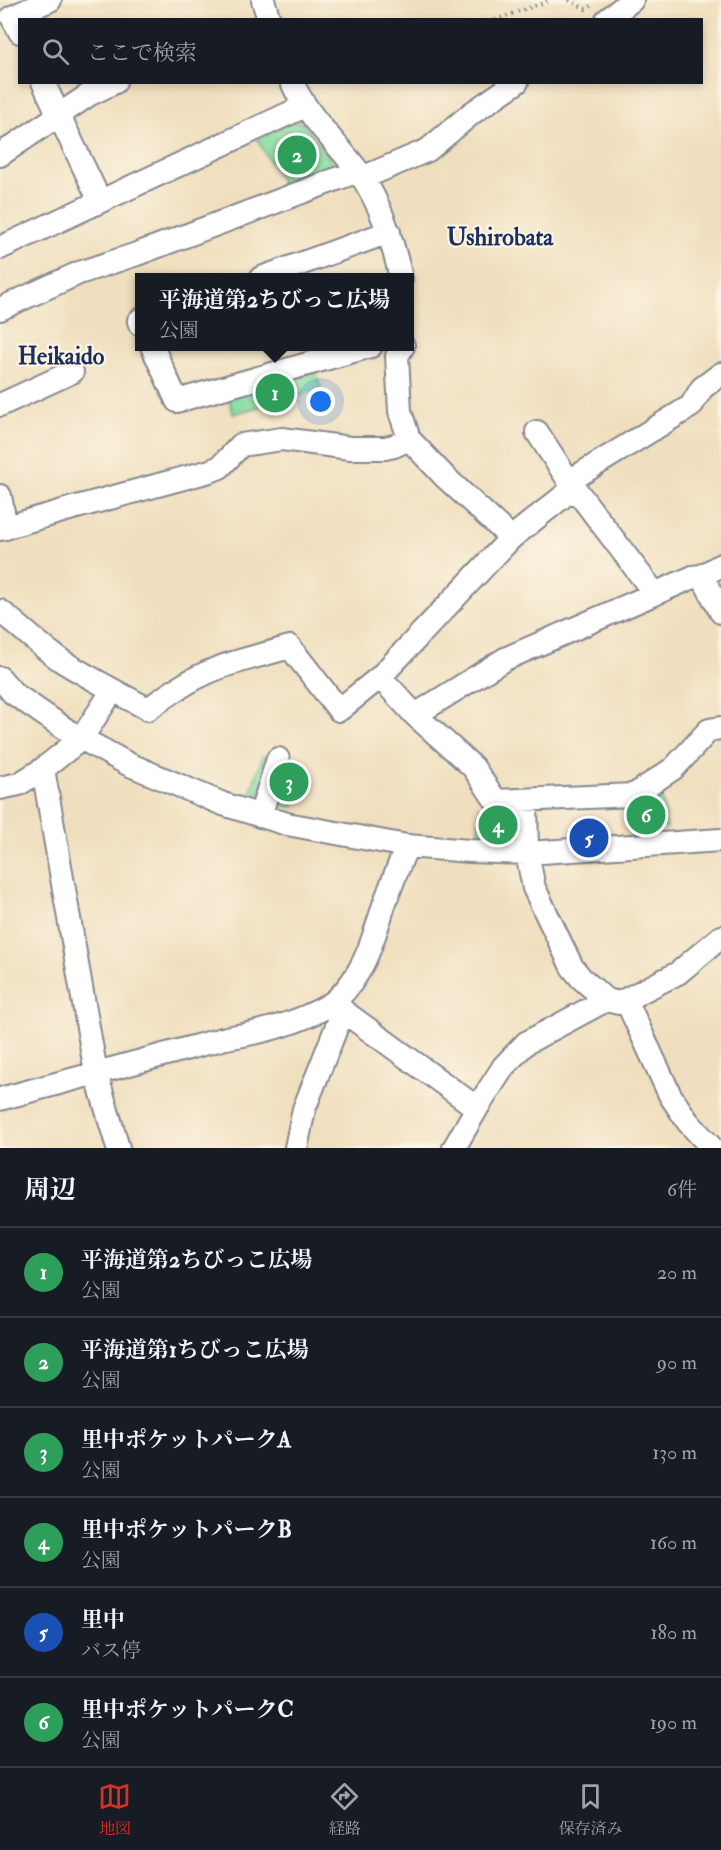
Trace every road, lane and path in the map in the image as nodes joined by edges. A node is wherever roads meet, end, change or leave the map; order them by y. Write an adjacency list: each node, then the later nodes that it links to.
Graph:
1 (50, 0): 7 (street)
2 (551, 0): 6 (path)
3 (569, 0): 5 (path)
4 (632, 0): 5 (street)
5 (600, 12)
6 (501, 18)
7 (18, 28)
8 (44, 84): 13 (street)
9 (111, 84): 13 (street)
10 (293, 84): 12 (street)
11 (514, 84): 15 (street)
12 (305, 106): 15 (street); 16 (street)
13 (58, 115): 14 (street); 16 (street)
14 (0, 155)
15 (360, 175): 17 (street); 21 (street)
16 (100, 201): 18 (street)
17 (389, 232): 19 (street); 20 (street)
18 (0, 248)
19 (275, 273)
20 (400, 273)
21 (0, 309)
22 (154, 351): 23 (street)
23 (353, 351)
24 (400, 351): 29 (street)
25 (72, 372): 27 (street)
26 (721, 374): 30 (street)
27 (0, 405)
28 (537, 432): 30 (street)
29 (409, 439): 32 (street); 33 (street)
30 (573, 485): 33 (street); 35 (street)
31 (0, 496): 32 (street)
32 (3, 529)
33 (511, 538): 38 (street)
34 (712, 570): 35 (street); 37 (street)
35 (655, 594): 41 (street)
36 (0, 611): 40 (street)
37 (721, 612)
38 (380, 677): 40 (street); 41 (street)
39 (4, 686): 43 (street)
40 (113, 690): 43 (street)
41 (415, 715): 47 (street)
42 (721, 728): 47 (street)
43 (81, 739): 45 (street); 48 (street)
44 (278, 759): 48 (street)
45 (43, 768): 46 (street); 55 (street)
46 (0, 788)
47 (526, 800): 51 (street)
48 (260, 816): 50 (street)
49 (721, 840): 51 (street)
50 (406, 846): 51 (street); 54 (street)
51 (527, 853): 53 (street)
52 (721, 937): 53 (street)
53 (616, 1000): 57 (street); 61 (street)
54 (340, 1006): 55 (street); 57 (street); 59 (street)
55 (96, 1073): 56 (street); 58 (street)
56 (0, 1099)
57 (477, 1108): 60 (street)
58 (118, 1148)
59 (296, 1148)
60 (454, 1148)
61 (711, 1148)

